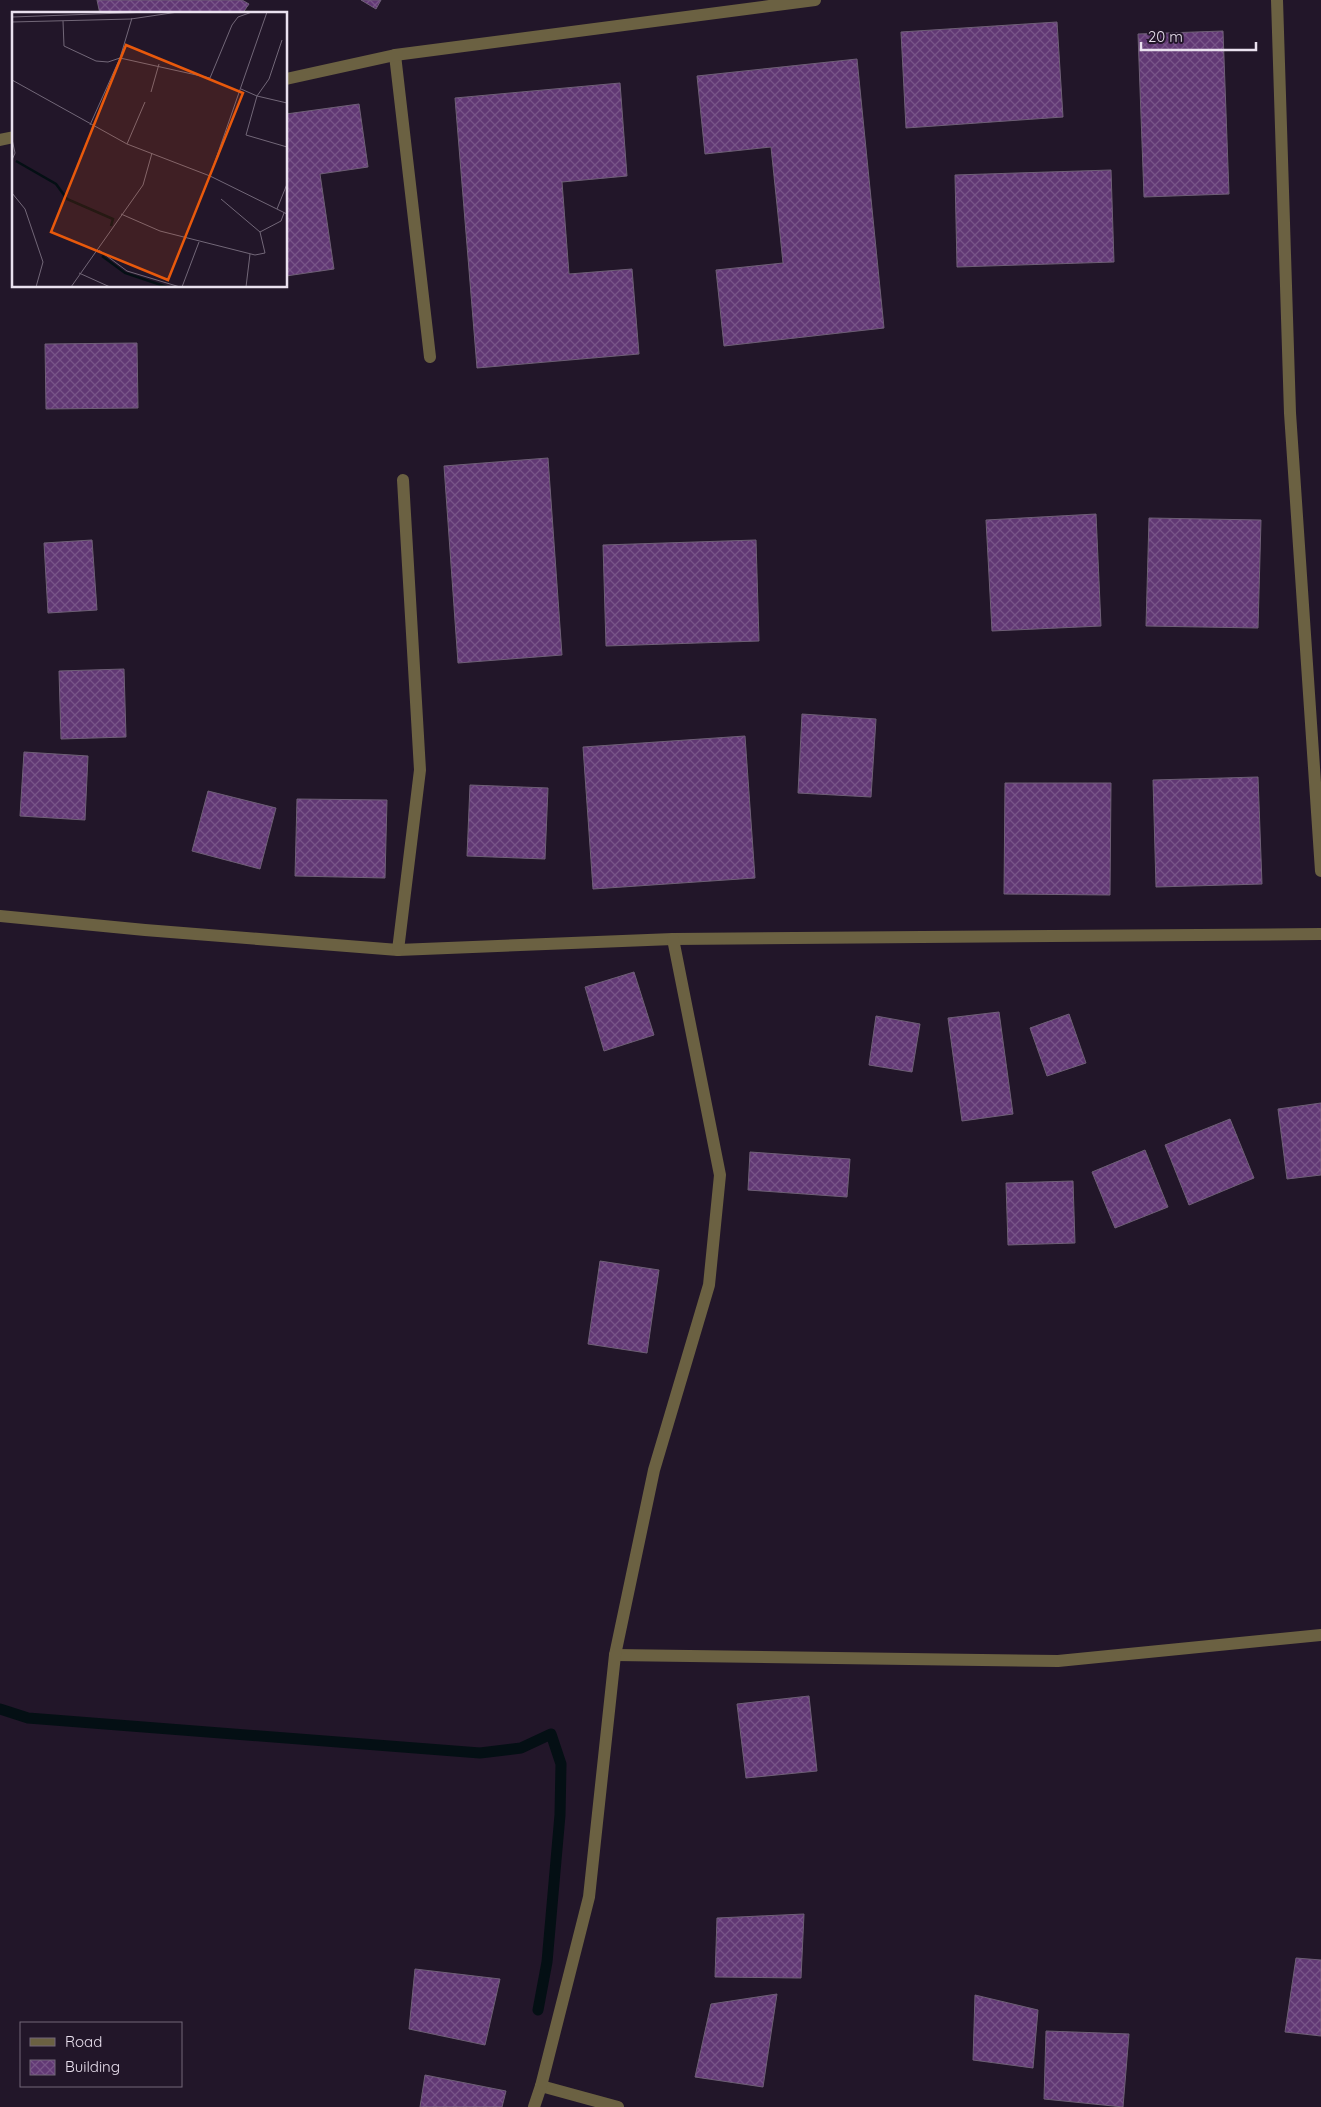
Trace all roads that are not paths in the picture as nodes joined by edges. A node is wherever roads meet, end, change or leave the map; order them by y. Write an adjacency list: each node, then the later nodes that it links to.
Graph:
1 (815, 0): 3 (street)
2 (1277, 0): 7 (street)
3 (395, 55): 4 (street); 5 (street)
4 (288, 79)
5 (430, 357)
6 (403, 480): 11 (street)
7 (1321, 871)
8 (0, 916): 11 (street)
9 (1321, 934): 10 (street)
10 (673, 939): 11 (street); 13 (street)
11 (398, 950)
12 (1321, 1635): 13 (street)
13 (615, 1655): 14 (street)
14 (541, 2086): 15 (street); 16 (street)
15 (534, 2107)
16 (618, 2107)

